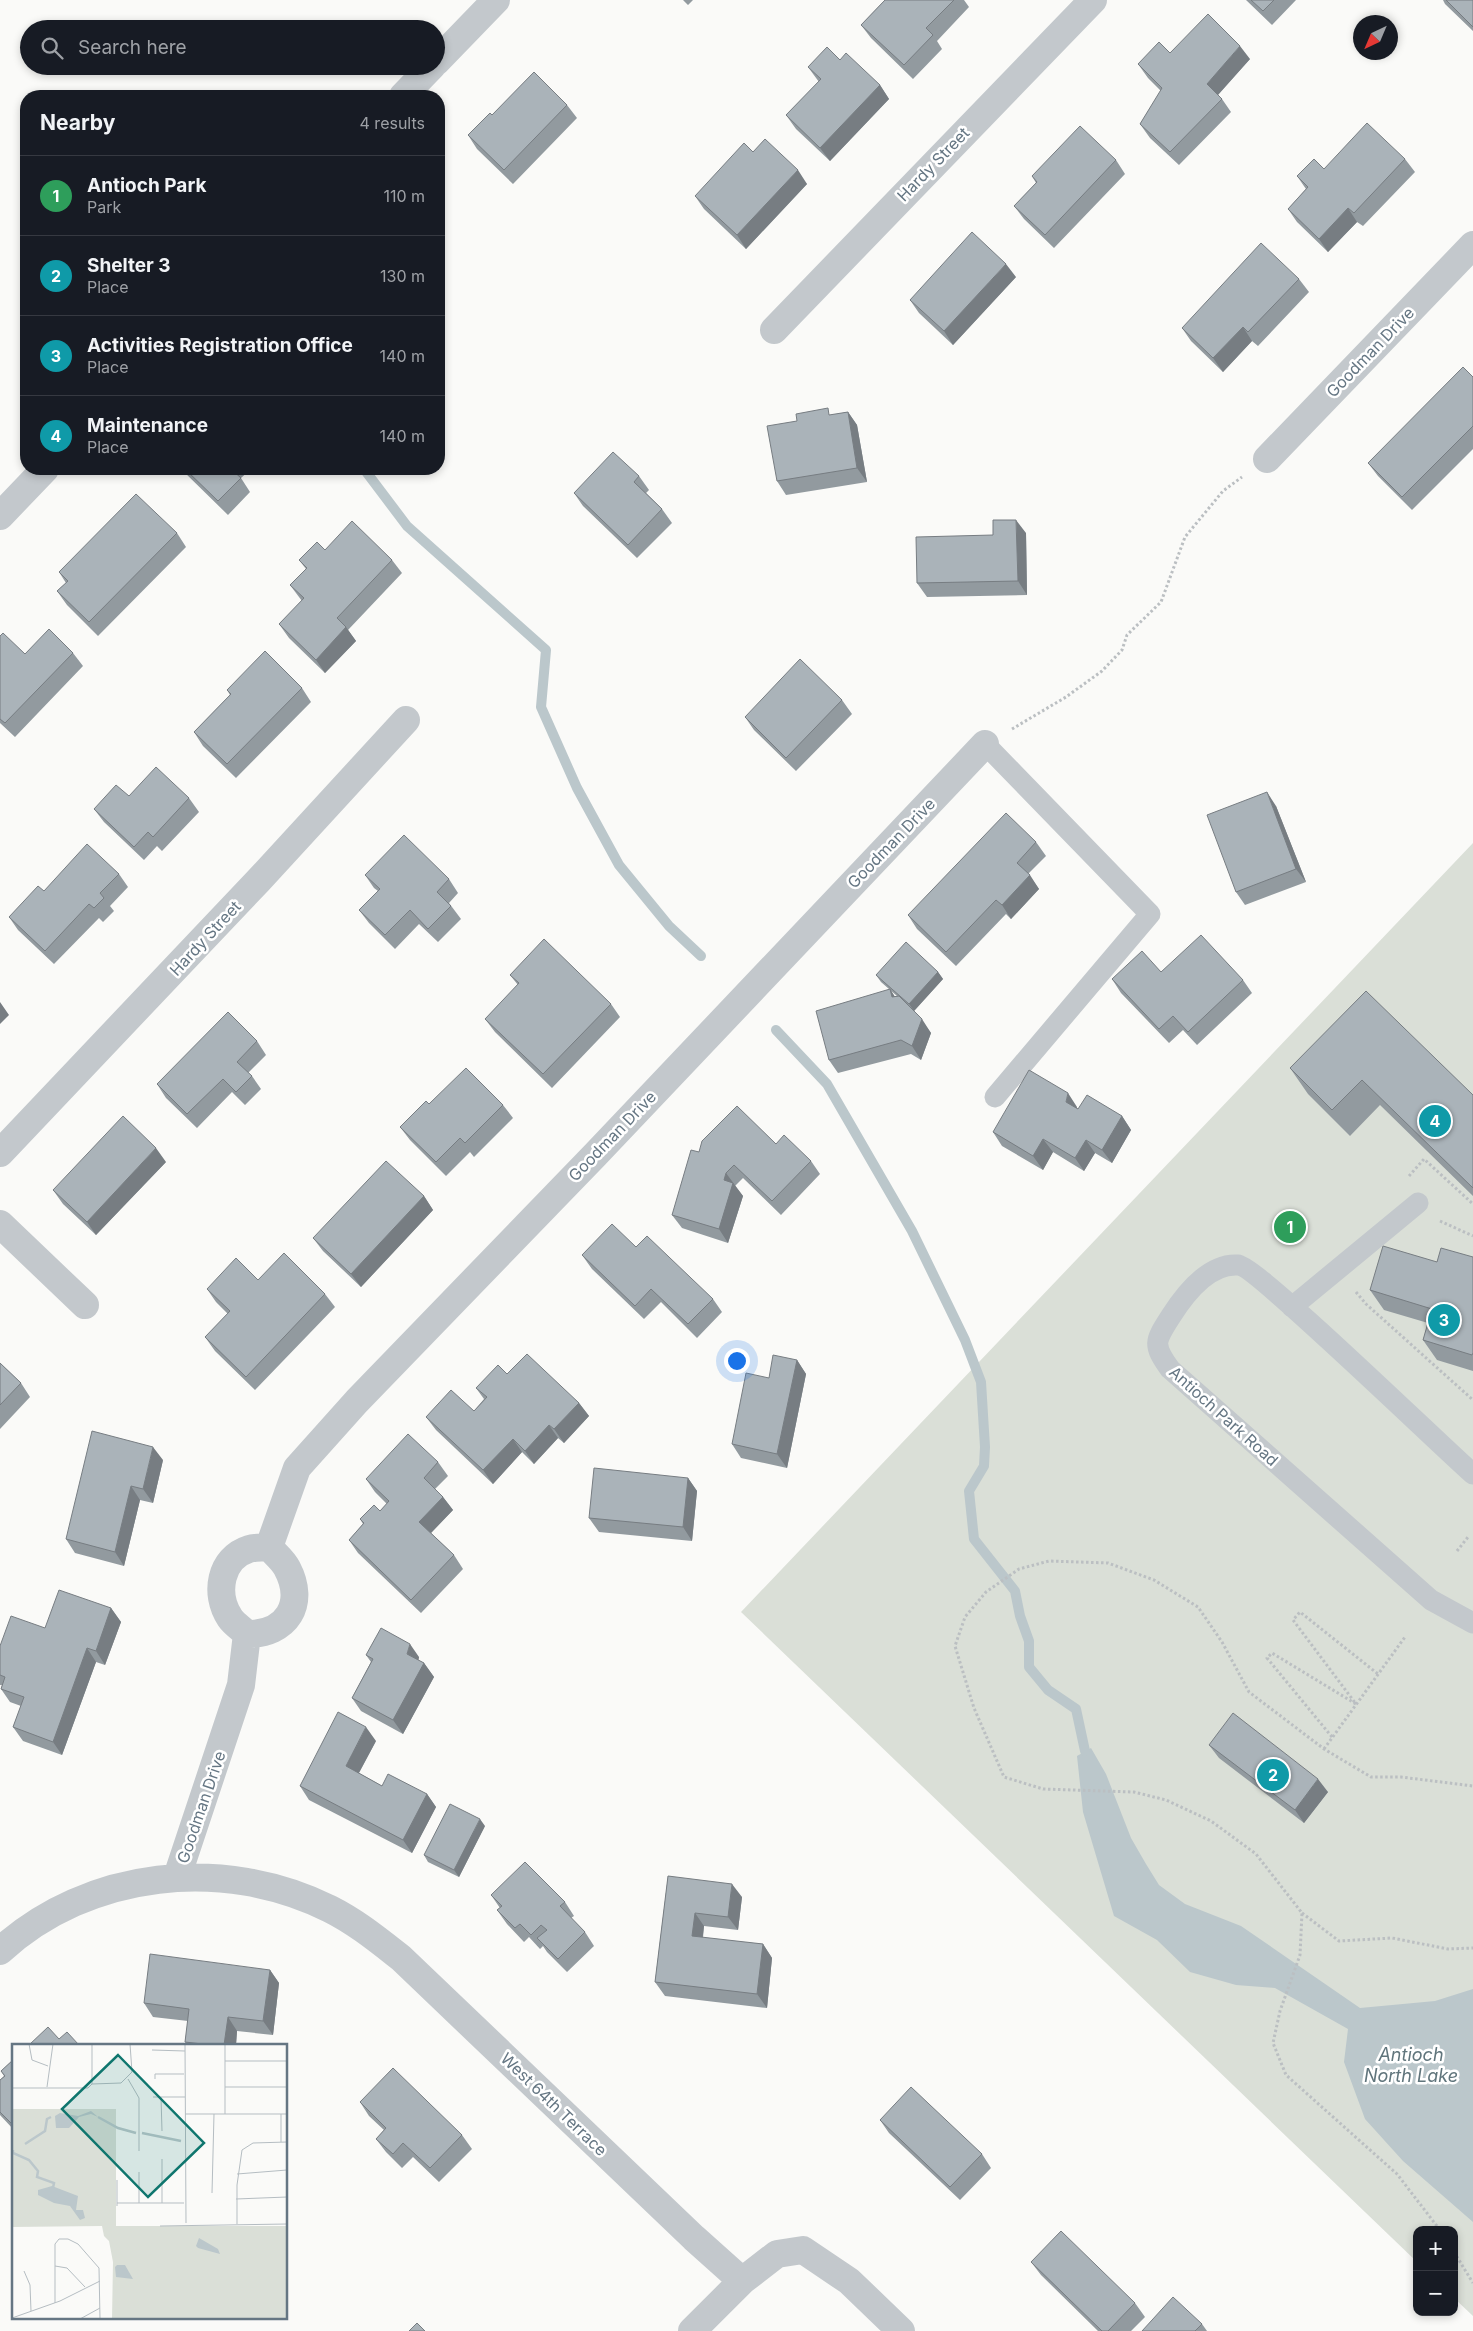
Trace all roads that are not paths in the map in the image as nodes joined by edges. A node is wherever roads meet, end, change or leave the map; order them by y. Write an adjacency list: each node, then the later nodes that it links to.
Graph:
1 (496, 0): 3 (street)
2 (1093, 0): 7 (street, Hardy Street)
3 (445, 53)
4 (423, 75): 5 (street)
5 (409, 90)
6 (1473, 244): 8 (street, Goodman Drive)
7 (774, 330)
8 (1267, 460)
9 (40, 475): 10 (street)
10 (0, 516)
11 (406, 720): 14 (street, Hardy Street)
12 (986, 744): 13 (lane); 20 (street, Goodman Drive)
13 (995, 1097)
14 (0, 1153)
15 (1418, 1203): 18 (lane)
16 (0, 1224): 17 (street)
17 (85, 1305)
18 (1292, 1307): 19 (lane, Antioch Park Road); 21 (lane, Antioch Park Road)
19 (1473, 1474)
20 (269, 1547): 22 (street); 22 (street)
21 (1473, 1623)
22 (247, 1634): 23 (street, Goodman Drive)
23 (177, 1877): 24 (street, Goodman Drive); 25 (street, West 64th Terrace)
24 (0, 1951)
25 (742, 2281): 26 (street); 27 (street)
26 (692, 2331)
27 (901, 2331)

